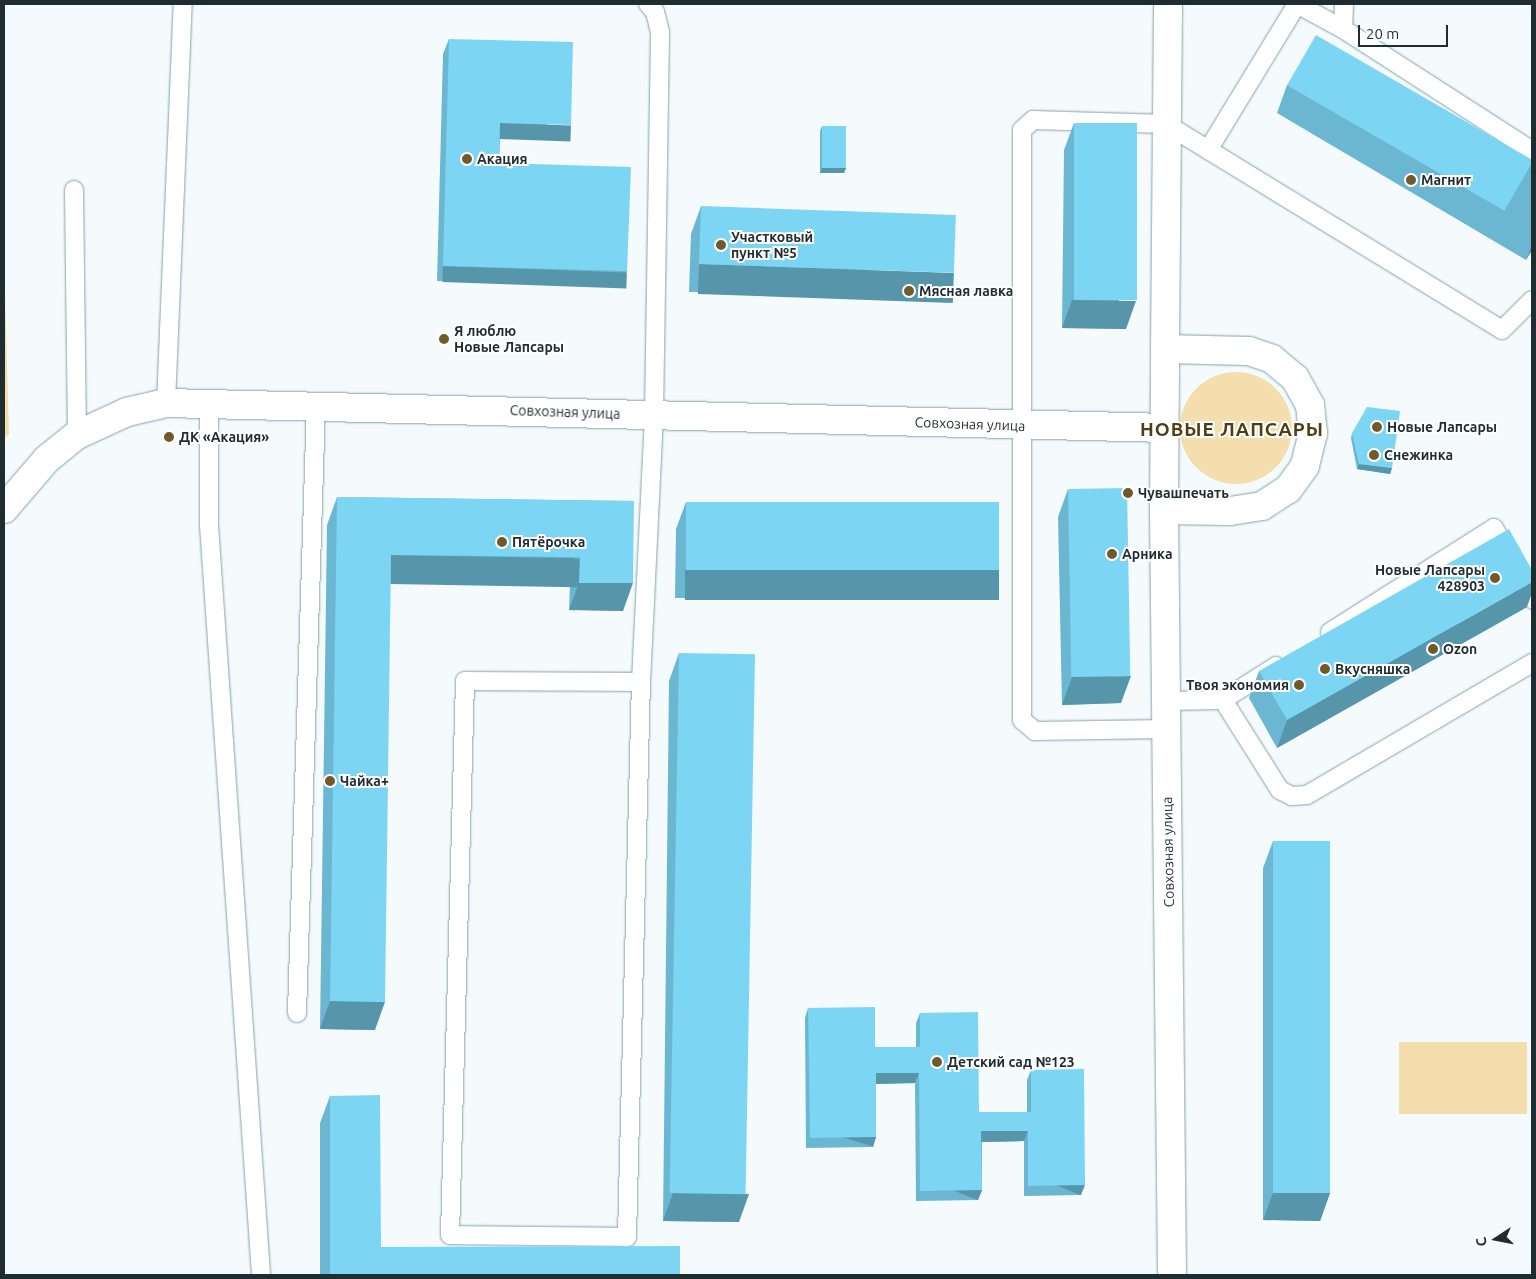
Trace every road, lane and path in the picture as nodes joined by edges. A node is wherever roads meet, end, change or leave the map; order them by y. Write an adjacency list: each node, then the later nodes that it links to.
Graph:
1 (183, 4): 13 (lane)
2 (648, 4): 15 (lane)
3 (1168, 4): 6 (street, Совхозная улица)
4 (1344, 4): 5 (lane)
5 (1343, 29): 7 (lane); 8 (lane)
6 (1166, 124): 7 (lane); 11 (street, Совхозная улица); 16 (lane)
7 (1208, 150): 10 (lane)
8 (1532, 151)
9 (74, 190): 18 (lane)
10 (1532, 300)
11 (1165, 349): 17 (street, Совхозная улица); 20 (street)
12 (209, 402): 13 (street, Совхозная улица); 14 (street, Совхозная улица); 30 (lane)
13 (166, 404): 18 (street, Совхозная улица)
14 (316, 405): 15 (street, Совхозная улица); 29 (lane)
15 (654, 415): 16 (street, Совхозная улица); 25 (lane)
16 (1022, 425): 17 (street, Совхозная улица); 28 (lane)
17 (1164, 428): 20 (street, Совхозная улица)
18 (77, 435): 19 (street, Совхозная улица)
19 (4, 508)
20 (1164, 510): 27 (street, Совхозная улица)
21 (1532, 599): 22 (lane)
22 (1313, 643)
23 (1288, 658): 26 (lane)
24 (1532, 663): 26 (lane)
25 (641, 682): 25 (lane)
26 (1223, 700): 27 (lane)
27 (1166, 701): 28 (street, Совхозная улица)
28 (1166, 729): 31 (street, Совхозная улица)
29 (297, 1013)
30 (261, 1275)
31 (1172, 1275)

